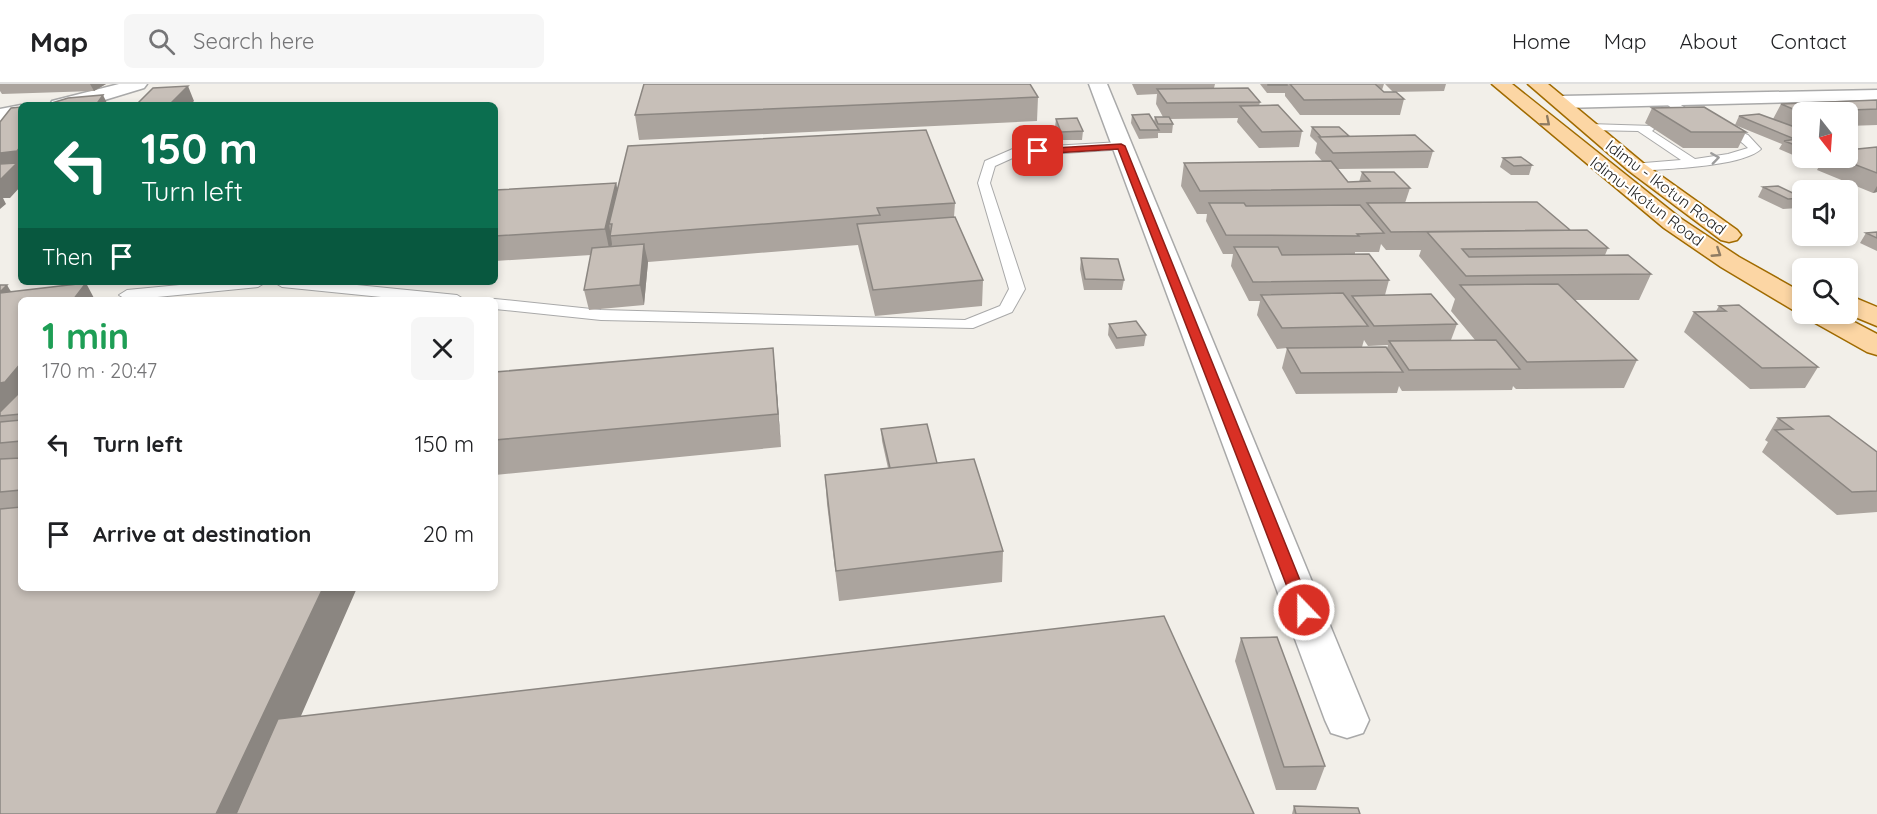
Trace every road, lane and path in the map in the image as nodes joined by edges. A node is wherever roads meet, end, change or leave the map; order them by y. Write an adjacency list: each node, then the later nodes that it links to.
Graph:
1 (138, 84): 7 (street)
2 (1098, 84): 16 (street)
3 (1501, 84): 24 (main road, Idimu-Ikotun Road, one-way to 24)
4 (1537, 84): 8 (main road, Idimu - Ikotun Road)
5 (1877, 94): 6 (street)
6 (1668, 100): 8 (street); 15 (lane)
7 (75, 102)
8 (1562, 102): 11 (main road, Idimu - Ikotun Road)
9 (18, 112): 10 (street)
10 (0, 115)
11 (1590, 127): 12 (lane); 18 (main road, Idimu - Ikotun Road)
12 (1639, 128): 13 (lane); 17 (lane)
13 (1652, 128)
14 (1706, 128): 15 (lane)
15 (1725, 129): 17 (lane, one-way to 15)
16 (1121, 146): 25 (lane); 30 (street)
17 (1691, 161): 18 (lane)
18 (1636, 167): 19 (main road, Idimu - Ikotun Road)
19 (1746, 246)
20 (230, 285): 22 (lane)
21 (311, 285): 23 (lane)
22 (127, 296)
23 (428, 297)
24 (1792, 298)
25 (498, 304)
26 (1858, 308): 27 (main road)
27 (1877, 318)
28 (1838, 324): 29 (main road)
29 (1877, 346)
30 (1347, 720)

